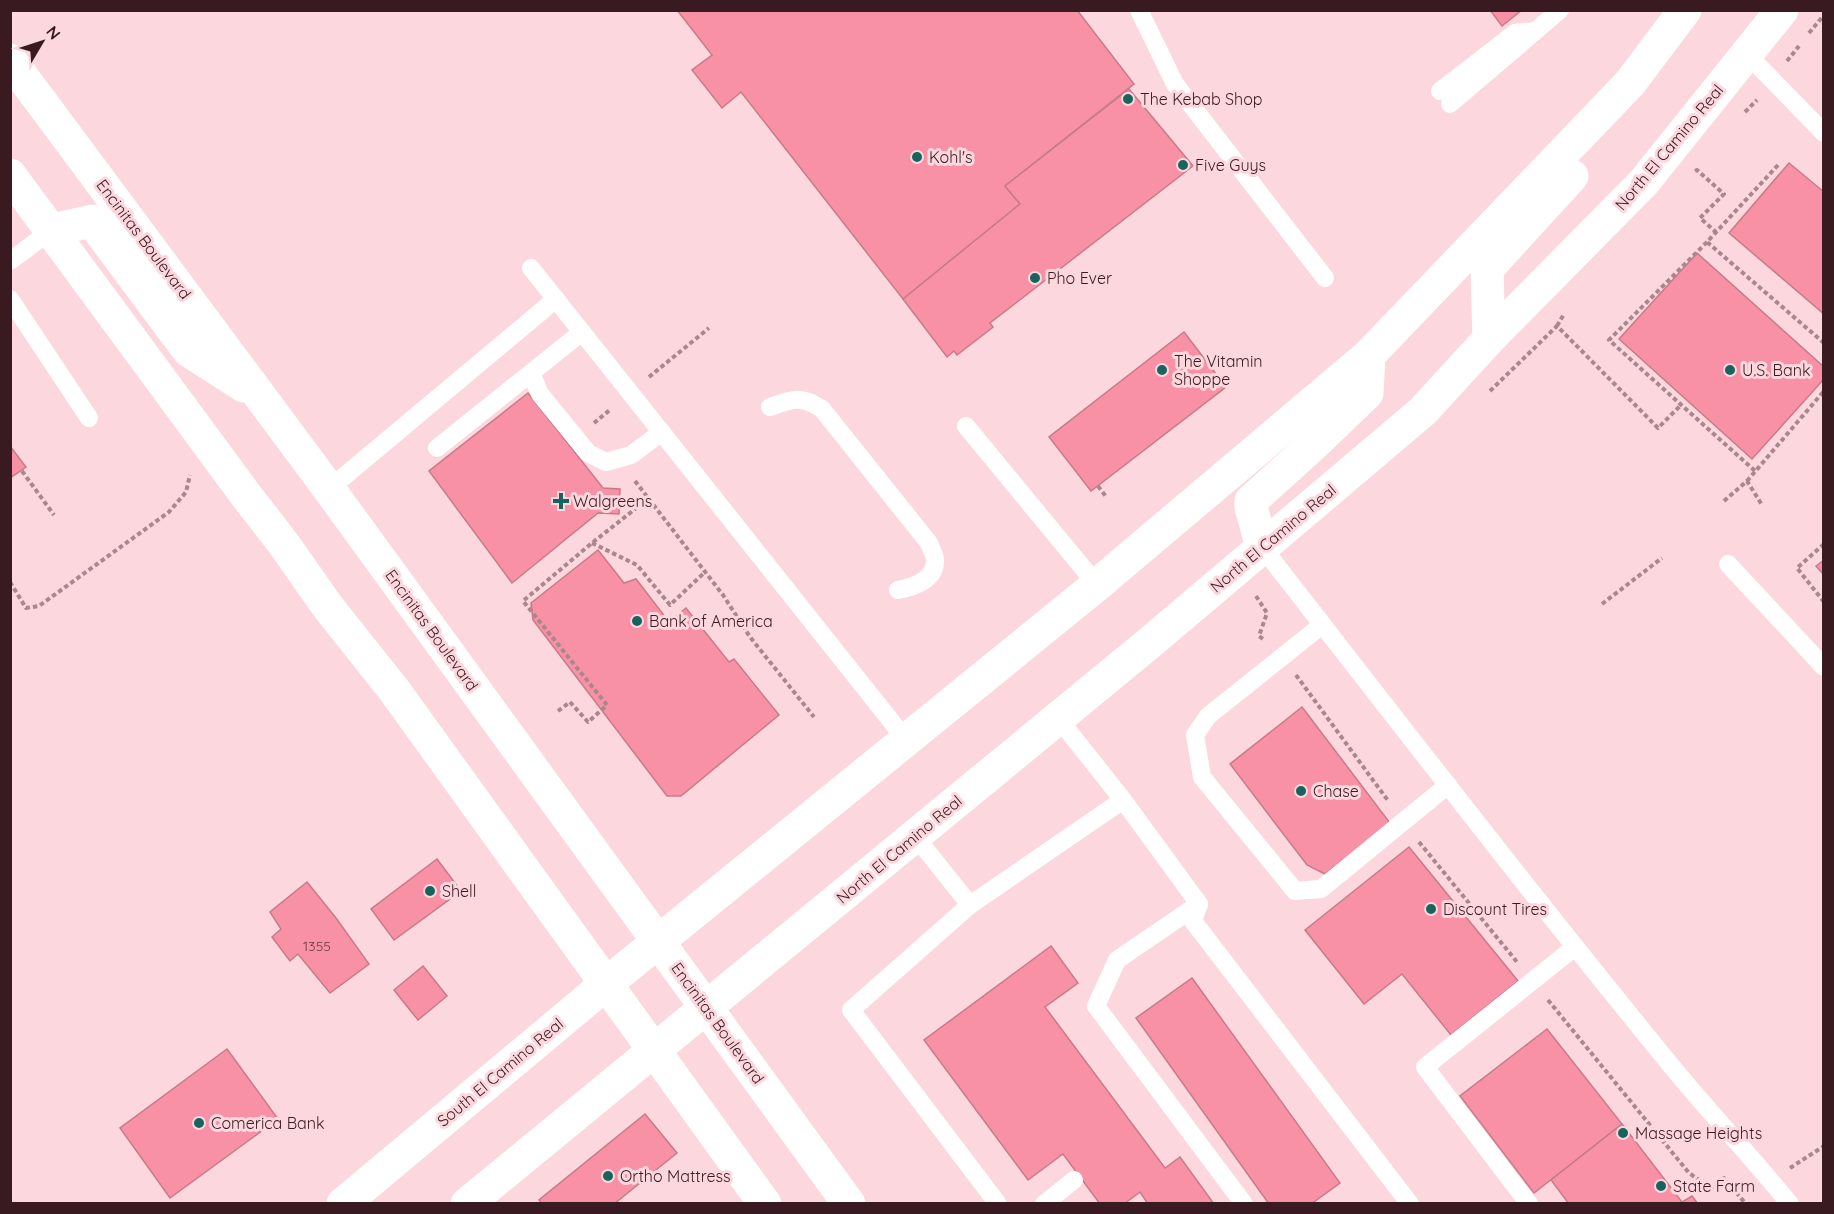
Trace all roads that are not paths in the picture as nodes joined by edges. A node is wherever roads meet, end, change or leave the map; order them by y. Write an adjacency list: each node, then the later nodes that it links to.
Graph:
1 (1139, 10): 14 (lane)
2 (1560, 10): 8 (lane)
3 (1685, 10): 5 (main road)
4 (1782, 10): 6 (main road, North El Camino Real)
5 (1662, 42): 18 (main road); 19 (main road)
6 (1747, 54): 9 (lane); 18 (main road, North El Camino Real)
7 (10, 60): 21 (main road, Encinitas Boulevard)
8 (1445, 98)
9 (1824, 133)
10 (10, 175): 11 (main road)
11 (52, 230): 12 (lane); 21 (main road); 43 (main road)
12 (10, 261)
13 (531, 268): 16 (lane)
14 (1325, 278)
15 (10, 299): 23 (lane)
16 (556, 299): 17 (lane); 27 (lane)
17 (582, 332): 20 (lane); 25 (lane)
18 (1489, 339): 28 (main road, North El Camino Real)
19 (1369, 355): 28 (main road); 30 (main road)
20 (531, 373): 25 (lane); 26 (lane)
21 (262, 398): 27 (main road, Encinitas Boulevard)
22 (770, 407): 31 (lane)
23 (89, 418)
24 (966, 426): 30 (lane)
25 (662, 432): 35 (lane)
26 (437, 448)
27 (329, 489): 41 (main road, Encinitas Boulevard)
28 (1262, 547): 32 (lane); 34 (main road, North El Camino Real)
29 (1728, 564): 33 (lane)
30 (1097, 585): 35 (main road)
31 (898, 590)
32 (1322, 625): 36 (lane); 36 (lane)
33 (1824, 667)
34 (1058, 718): 37 (lane); 38 (main road, North El Camino Real)
35 (907, 741): 41 (main road)
36 (1448, 785): 42 (lane)
37 (1124, 800): 39 (lane); 40 (lane)
38 (915, 836): 40 (lane); 44 (main road, North El Camino Real)
39 (1199, 904): 53 (lane); 54 (lane)
40 (970, 905): 51 (lane)
41 (659, 943): 43 (main road, South El Camino Real); 44 (main road, Encinitas Boulevard)
42 (1575, 947): 55 (lane); 56 (lane)
43 (606, 984): 45 (main road); 47 (main road, South El Camino Real)
44 (707, 1008): 45 (main road); 50 (main road, Encinitas Boulevard)
45 (654, 1051): 48 (main road); 49 (main road)
46 (1074, 1180): 52 (lane)
47 (343, 1203)
48 (467, 1203)
49 (765, 1203)
50 (849, 1203)
51 (998, 1203)
52 (1044, 1203)
53 (1244, 1203)
54 (1410, 1203)
55 (1529, 1203)
56 (1790, 1203)

